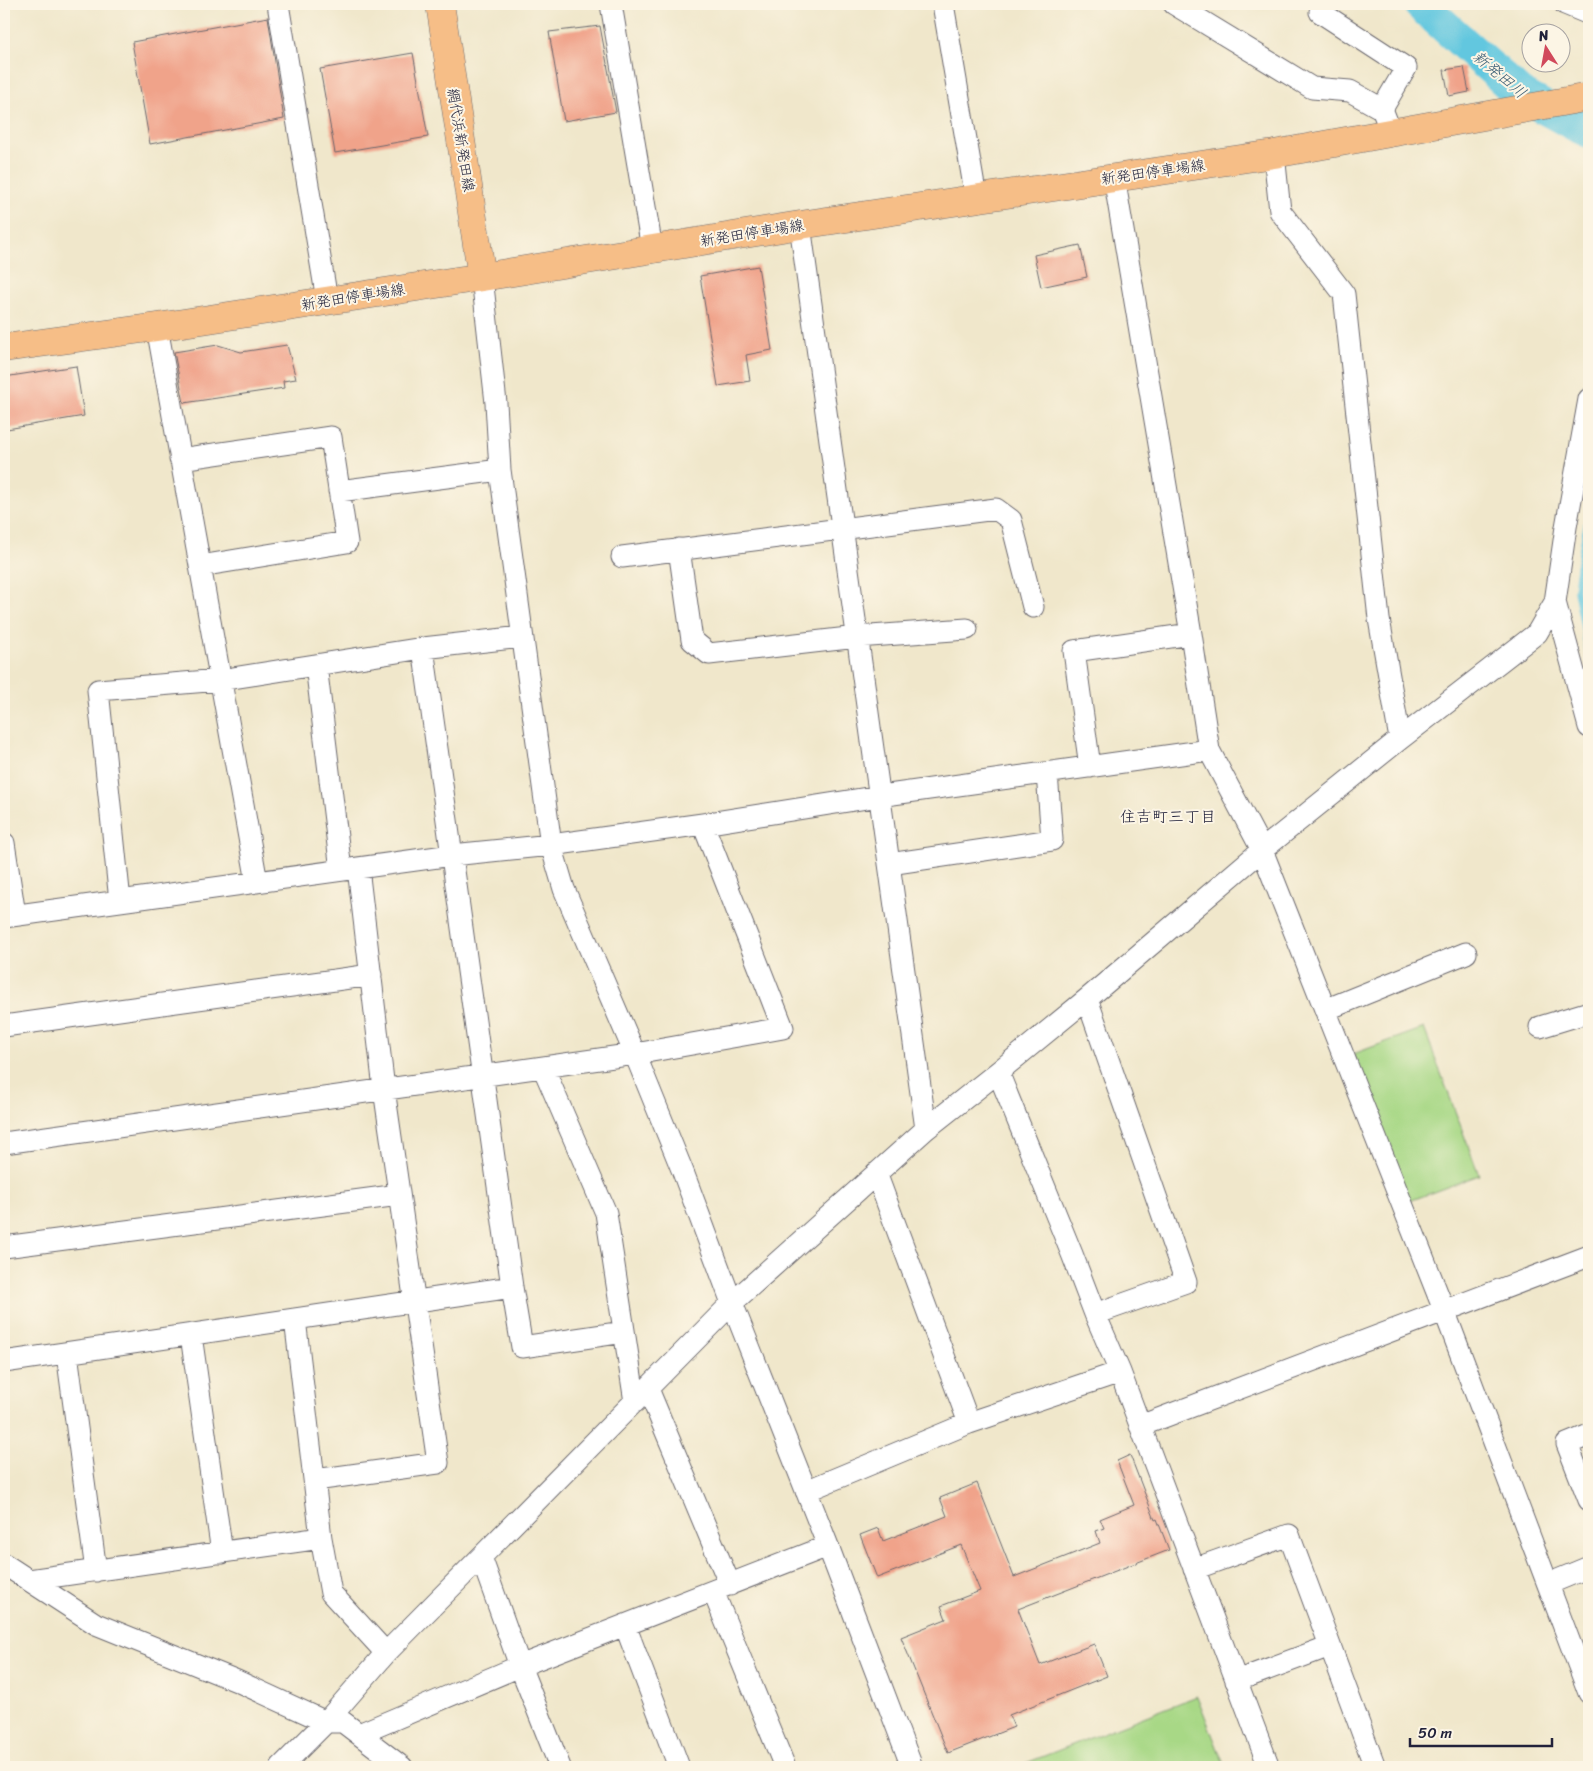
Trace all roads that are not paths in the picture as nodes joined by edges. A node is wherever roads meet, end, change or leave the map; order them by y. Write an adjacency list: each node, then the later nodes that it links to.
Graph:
1 (278, 4): 17 (street)
2 (440, 4): 16 (main road, 網代浜新発田線)
3 (611, 4): 15 (street)
4 (943, 4): 13 (street)
5 (1174, 4): 10 (street)
6 (1324, 4): 10 (street)
7 (1565, 4): 8 (street)
8 (1589, 14)
9 (1589, 97): 10 (main road, 新発田停車場線)
10 (1386, 121): 11 (main road, 新発田停車場線)
11 (1274, 154): 12 (main road, 新発田停車場線); 38 (street)
12 (1114, 177): 13 (main road, 新発田停車場線); 31 (street)
13 (976, 198): 14 (main road, 新発田停車場線)
14 (800, 225): 15 (main road, 新発田停車場線); 24 (street)
15 (652, 249): 16 (main road, 新発田停車場線)
16 (482, 277): 17 (main road, 新発田停車場線); 22 (street)
17 (327, 300): 18 (main road, 新発田停車場線)
18 (157, 327): 19 (main road, 新発田停車場線); 21 (street)
19 (4, 348)
20 (1589, 399): 28 (street)
21 (180, 459): 23 (street); 27 (street)
22 (500, 470): 23 (street); 32 (street)
23 (339, 491): 27 (street)
24 (842, 528): 25 (street); 29 (street); 33 (street)
25 (679, 549): 26 (street); 33 (street)
26 (622, 557)
27 (200, 566): 36 (street)
28 (1555, 602): 37 (street); 38 (street)
29 (1032, 607)
30 (967, 629): 33 (street)
31 (1191, 634): 39 (street); 40 (street)
32 (522, 637): 34 (street); 45 (street)
33 (857, 637): 42 (street)
34 (423, 648): 35 (street); 47 (street)
35 (316, 665): 36 (street); 49 (street)
36 (220, 680): 50 (street); 51 (street)
37 (1589, 728)
38 (1400, 739): 46 (street)
39 (1208, 750): 40 (street); 46 (street)
40 (1090, 767): 41 (street)
41 (1047, 773): 42 (street); 48 (street)
42 (880, 796): 43 (street); 48 (street)
43 (703, 824): 45 (street); 60 (street)
44 (4, 843): 52 (street)
45 (551, 845): 47 (street); 60 (street)
46 (1262, 850): 55 (street); 56 (street)
47 (452, 855): 49 (street); 63 (street)
48 (889, 864): 65 (street)
49 (350, 869): 50 (street); 54 (street)
50 (257, 882): 51 (street)
51 (120, 901): 52 (street)
52 (9, 916)
53 (1466, 953): 56 (street)
54 (371, 975): 58 (street); 64 (street)
55 (1087, 999): 62 (street); 75 (street)
56 (1325, 1010): 74 (street)
57 (1589, 1012): 59 (street)
58 (4, 1026)
59 (1540, 1027)
60 (635, 1054): 61 (street); 73 (street)
61 (544, 1067): 63 (street); 77 (street)
62 (998, 1072): 65 (street); 75 (street)
63 (483, 1076): 64 (street); 71 (street)
64 (384, 1090): 66 (street); 68 (street)
65 (926, 1128): 67 (street)
66 (4, 1143)
67 (876, 1173): 73 (street); 83 (street)
68 (399, 1195): 69 (street); 72 (street)
69 (4, 1247)
70 (1589, 1256): 74 (street)
71 (512, 1287): 72 (street); 77 (street)
72 (414, 1302): 76 (street); 86 (street)
73 (732, 1303): 82 (street); 87 (street)
74 (1444, 1310): 84 (street); 98 (street)
75 (1095, 1314): 81 (street)
76 (295, 1319): 78 (street); 86 (street)
77 (624, 1332): 82 (street)
78 (191, 1335): 79 (street); 91 (street)
79 (67, 1353): 80 (street); 96 (street)
80 (4, 1362)
81 (1120, 1372): 83 (street); 84 (street)
82 (642, 1395): 92 (street); 99 (street)
83 (969, 1424): 87 (street)
84 (1140, 1426): 95 (street)
85 (1589, 1434): 88 (street)
86 (314, 1480): 89 (street)
87 (806, 1491): 90 (street)
88 (1589, 1500)
89 (321, 1538): 91 (street); 102 (street)
90 (828, 1546): 99 (street); 113 (street)
91 (222, 1553): 96 (street)
92 (481, 1557): 102 (street); 103 (street)
93 (4, 1564): 97 (street)
94 (1589, 1567): 98 (street)
95 (1194, 1570): 101 (street); 104 (street)
96 (96, 1571): 97 (street)
97 (29, 1580): 106 (street)
98 (1548, 1584): 105 (street)
99 (721, 1588): 100 (street); 112 (street)
100 (625, 1626): 103 (street); 111 (street)
101 (1330, 1646): 104 (street); 115 (street)
102 (386, 1653): 106 (street)
103 (520, 1666): 107 (street); 110 (street)
104 (1236, 1681): 114 (street)
105 (1589, 1693)
106 (326, 1722): 107 (street); 108 (street)
107 (359, 1734): 109 (street)
108 (281, 1767)
109 (402, 1767)
110 (560, 1767)
111 (679, 1767)
112 (785, 1767)
113 (912, 1767)
114 (1269, 1767)
115 (1375, 1767)

